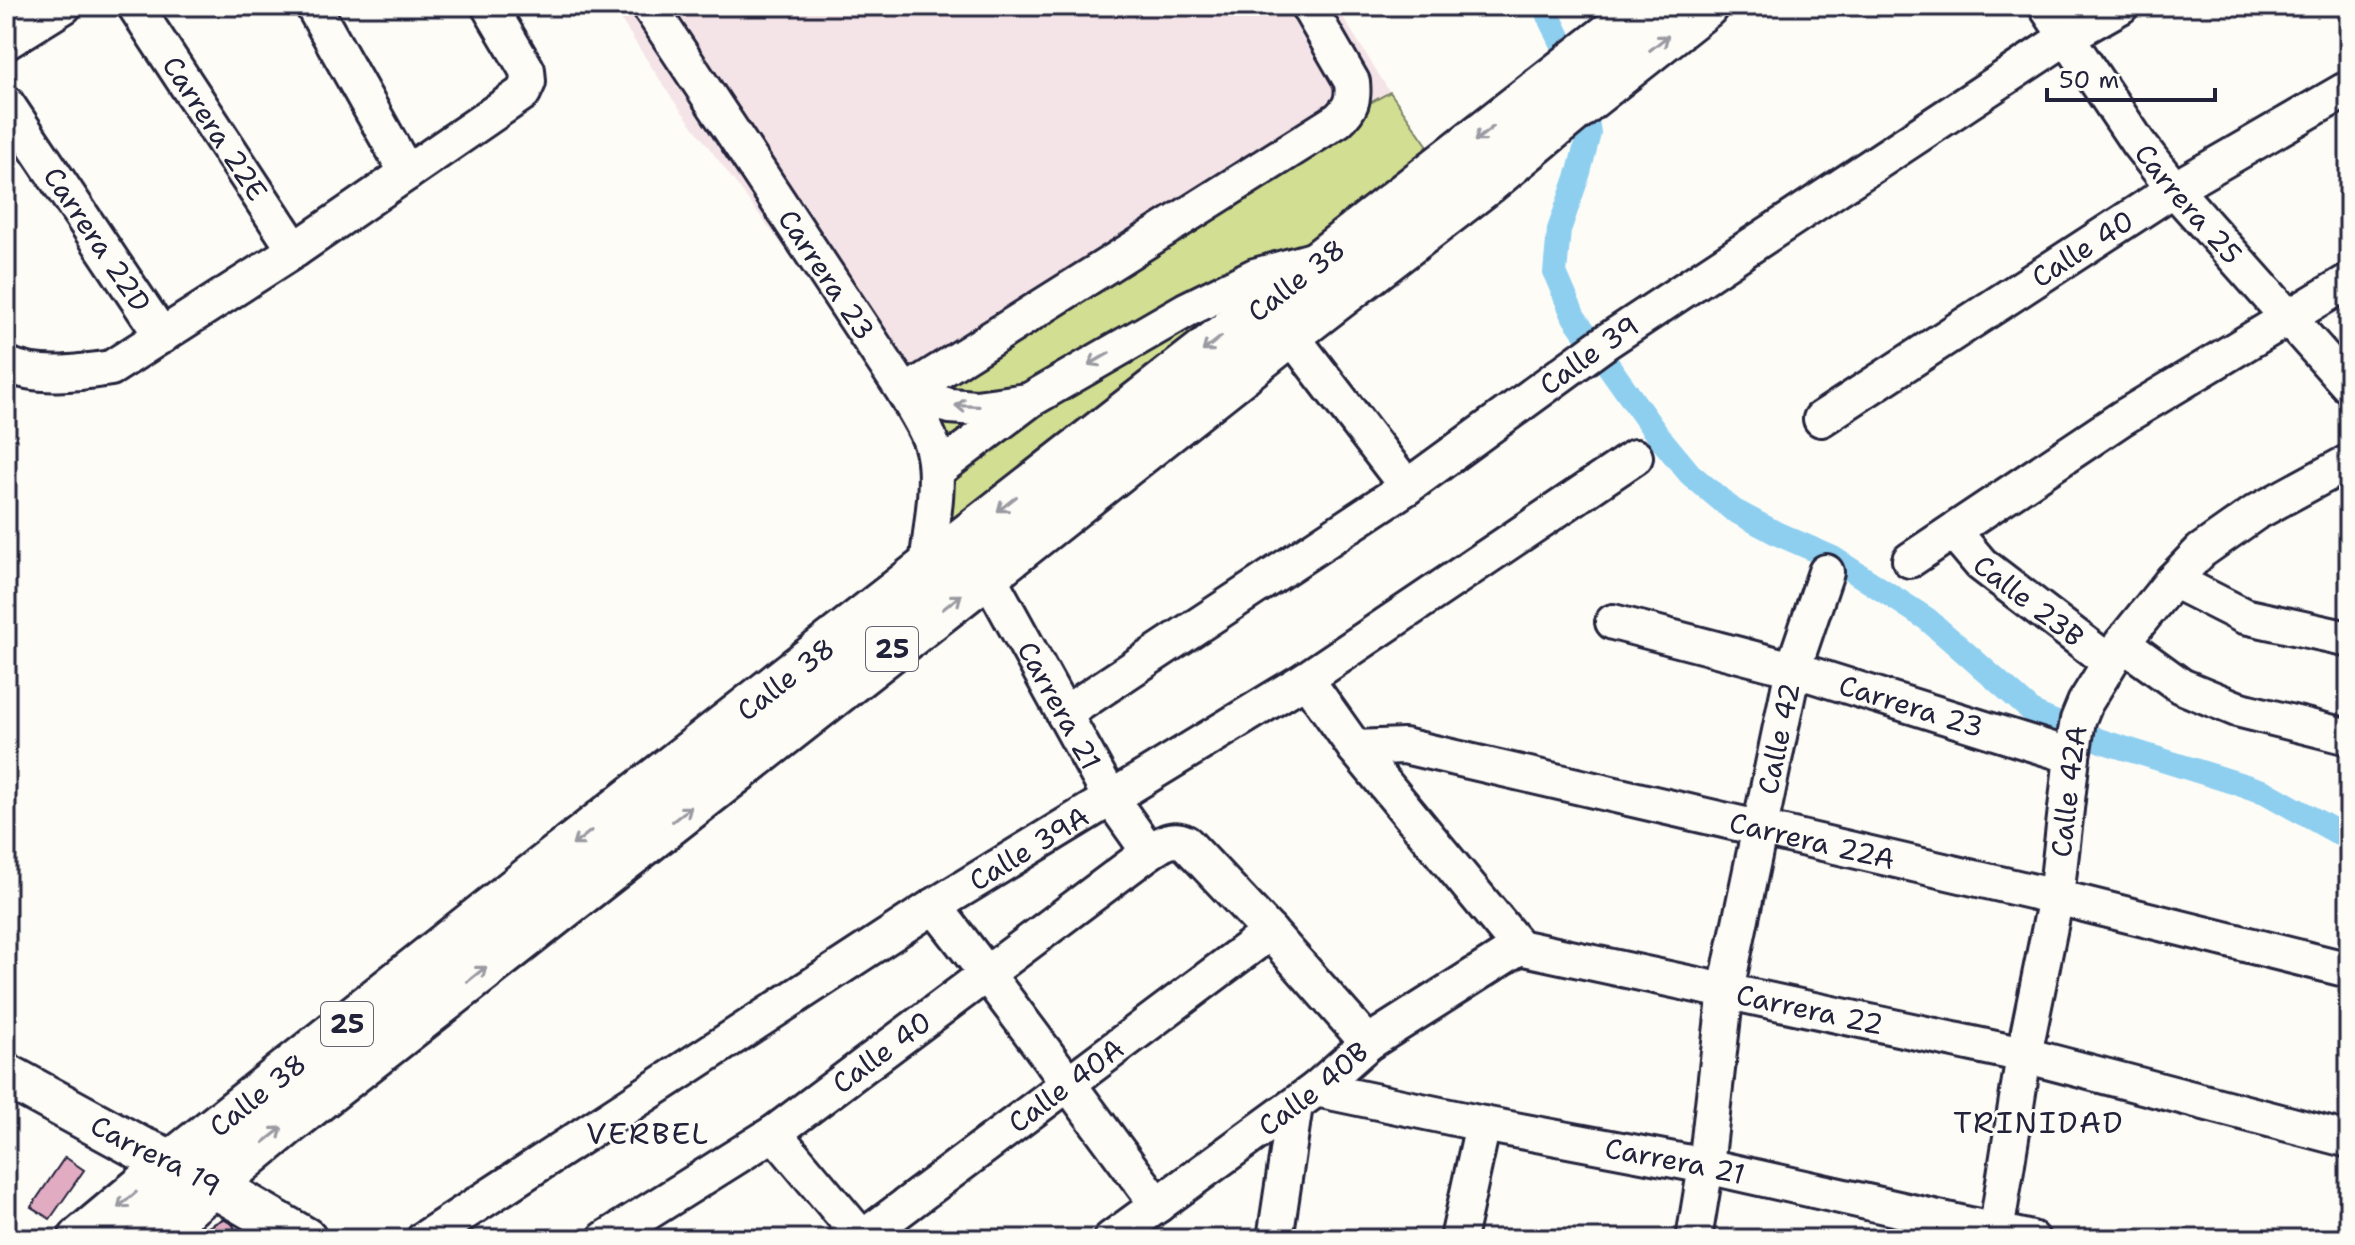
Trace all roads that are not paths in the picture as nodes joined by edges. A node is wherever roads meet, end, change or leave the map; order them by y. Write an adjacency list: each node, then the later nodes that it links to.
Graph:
1 (64, 6): 12 (street)
2 (135, 6): 19 (street, Carrera 22E)
3 (313, 6): 17 (street)
4 (489, 6): 17 (street)
5 (649, 6): 27 (street, Carrera 23)
6 (1308, 6): 27 (street)
7 (1647, 6): 13 (highway, Calle 38 / 25)
8 (1705, 6): 13 (highway, Calle 38 / 25, one-way to 8)
9 (2046, 6): 11 (street, Carrera 25)
10 (2121, 6): 11 (street, Calle 39)
11 (2068, 36): 18 (street, Carrera 25); 33 (street, Calle 39)
12 (6, 42)
13 (1600, 66): 15 (highway, Calle 38 / 25)
14 (2349, 88): 18 (street, Calle 40)
15 (1558, 99): 20 (highway, Calle 38 / 25, one-way to 20); 23 (highway, Calle 38 / 25)
16 (6, 103): 24 (street, Carrera 22D)
17 (407, 173): 19 (street)
18 (2174, 189): 22 (street, Carrera 25); 29 (street, Calle 40)
19 (295, 250): 24 (street)
20 (1322, 258): 28 (street, one-way to 28); 36 (highway, Calle 38 / 25, one-way to 36)
21 (2349, 281): 22 (street)
22 (2287, 316): 26 (street, Carrera 25); 34 (street)
23 (1290, 334): 33 (street); 38 (highway, Calle 38 / 25)
24 (162, 336): 25 (street)
25 (6, 364)
26 (2349, 386)
27 (905, 393): 28 (street, one-way to 27); 32 (street, Carrera 23)
28 (1030, 400): 32 (street)
29 (1821, 419)
30 (1635, 457): 44 (street, Calle 39A)
31 (2349, 462): 39 (street, Calle 42A)
32 (936, 471): 36 (street, Carrera 23)
33 (1407, 487): 45 (street, Calle 39)
34 (1954, 532): 35 (street); 42 (street, Calle 23B)
35 (1910, 560)
36 (927, 567): 67 (highway, Calle 38 / 25, one-way to 67)
37 (1826, 572): 43 (street, Calle 42)
38 (987, 574): 45 (street, Carrera 21); 70 (highway, Calle 38 / 25, one-way to 38)
39 (2173, 580): 41 (street); 42 (street, Calle 42A)
40 (1613, 622): 43 (street, Carrera 23)
41 (2349, 639)
42 (2116, 653): 46 (street); 48 (street, Calle 42A)
43 (1793, 669): 48 (street, Carrera 23); 50 (street, Calle 42)
44 (1306, 679): 47 (street); 49 (street, Calle 39A)
45 (1064, 714): 49 (street, Carrera 21)
46 (2349, 737)
47 (1355, 748): 50 (street, Carrera 22A); 55 (street)
48 (2073, 748): 52 (street, Calle 42A)
49 (1110, 797): 51 (street, Carrera 21); 53 (street, Calle 39A)
50 (1760, 828): 52 (street, Carrera 22A); 58 (street, Calle 42)
51 (1149, 852): 54 (street); 57 (street, Calle 40)
52 (2056, 897): 56 (street, Carrera 22A); 60 (street, Calle 42A)
53 (934, 906): 57 (street); 75 (street, Calle 39A)
54 (1270, 932): 59 (street); 62 (street, Calle 40A)
55 (1519, 947): 58 (street, Carrera 22); 59 (street, Calle 40B)
56 (2349, 970)
57 (988, 975): 62 (street); 65 (street, Calle 40)
58 (1726, 990): 60 (street, Carrera 22); 68 (street, Calle 42)
59 (1368, 1043): 63 (street, Calle 40B)
60 (2024, 1055): 66 (street, Carrera 22); 71 (street, Calle 42A)
61 (6, 1075): 67 (main road, Carrera 19)
62 (1067, 1085): 69 (street); 77 (street, Calle 40A)
63 (1306, 1097): 64 (street, Carrera 21); 69 (street, Calle 40B); 79 (street)
64 (1483, 1124): 68 (street, Carrera 21); 80 (street)
65 (774, 1133): 76 (street, Calle 40); 77 (street)
66 (2349, 1140)
67 (173, 1162): 70 (main road, Carrera 19); 72 (highway, Calle 38 / 25, one-way to 72)
68 (1706, 1166): 71 (street, Carrera 21); 81 (street, Calle 42)
69 (1158, 1205): 78 (street, Calle 40B)
70 (195, 1211): 73 (highway, Calle 38 / 25); 74 (main road, Carrera 19)
71 (1996, 1235): 82 (street, Carrera 21)
72 (81, 1239)
73 (147, 1239)
74 (305, 1239)
75 (424, 1239)
76 (605, 1239)
77 (862, 1239)
78 (1111, 1239)
79 (1275, 1239)
80 (1458, 1239)
81 (1694, 1239)
82 (2032, 1239)

